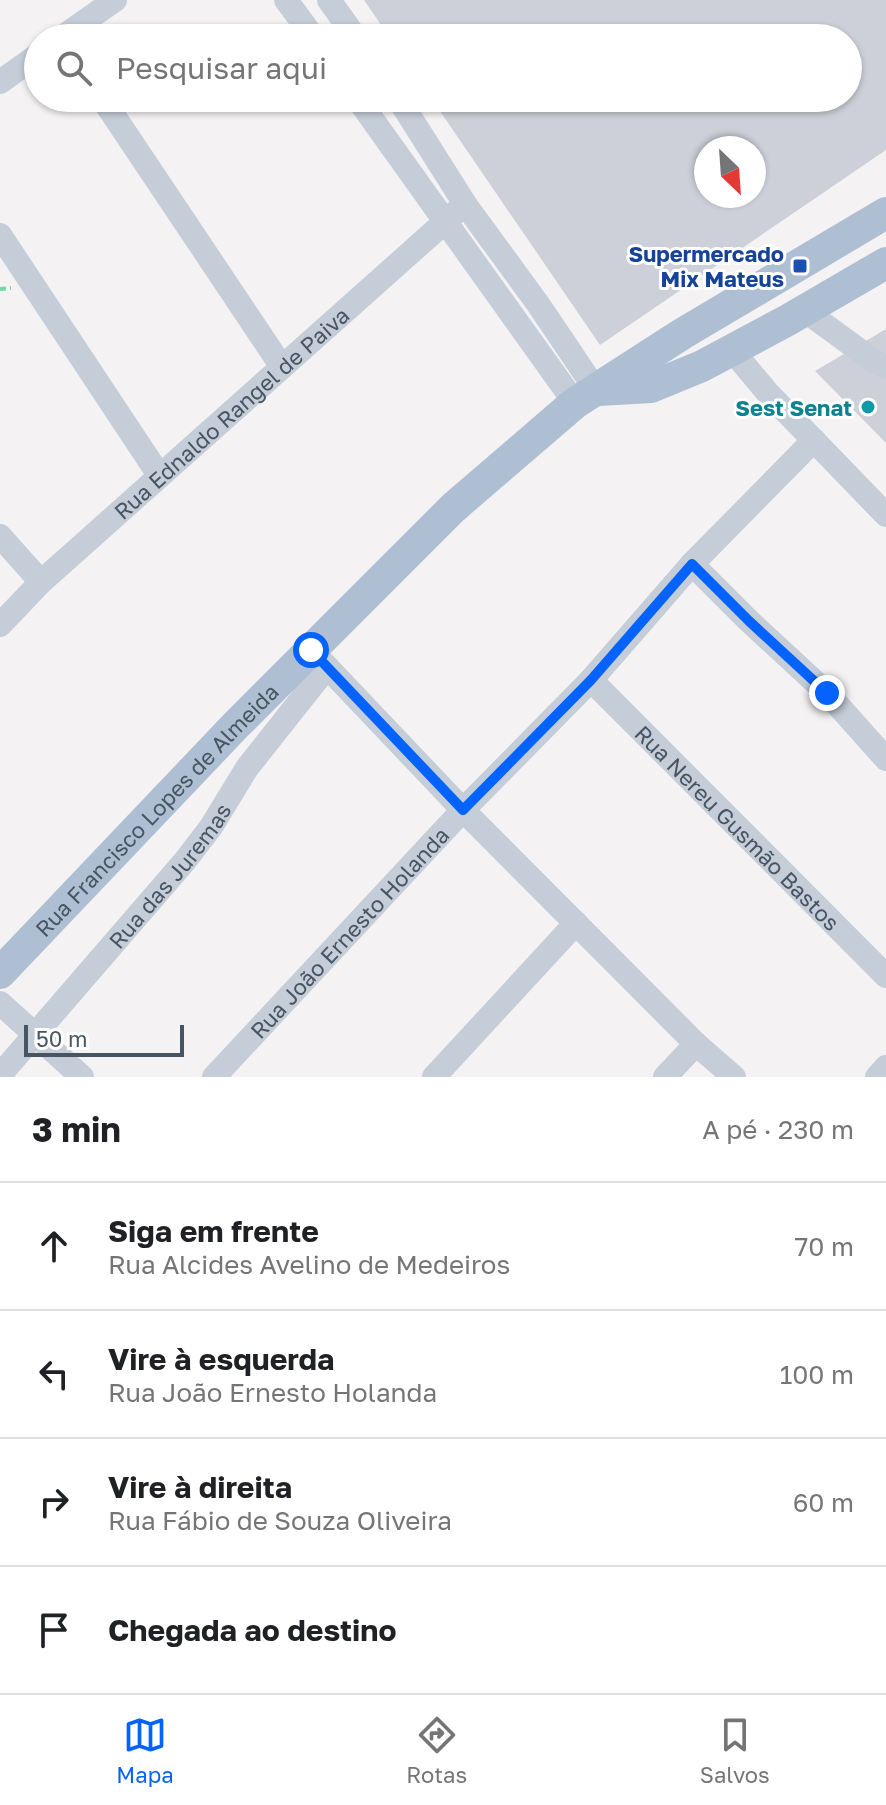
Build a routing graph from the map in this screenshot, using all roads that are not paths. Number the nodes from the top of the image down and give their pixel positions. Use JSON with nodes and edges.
{"nodes":[{"id":1,"x":115,"y":0,"type":"edge"},
{"id":2,"x":286,"y":0,"type":"edge"},
{"id":3,"x":329,"y":0,"type":"edge"},
{"id":4,"x":81,"y":24,"type":"edge"},
{"id":5,"x":304,"y":24,"type":"edge"},
{"id":6,"x":346,"y":24,"type":"edge"},
{"id":7,"x":24,"y":65,"type":"edge"},
{"id":8,"x":0,"y":82,"type":"edge"},
{"id":9,"x":111,"y":112,"type":"edge"},
{"id":10,"x":369,"y":112,"type":"edge"},
{"id":11,"x":405,"y":112,"type":"edge"},
{"id":12,"x":456,"y":212,"type":"junction"},
{"id":13,"x":886,"y":213,"type":"edge"},
{"id":14,"x":0,"y":235,"type":"edge"},
{"id":15,"x":886,"y":263,"type":"edge"},
{"id":16,"x":804,"y":310,"type":"junction"},
{"id":17,"x":732,"y":350,"type":"junction"},
{"id":18,"x":282,"y":367,"type":"junction"},
{"id":19,"x":886,"y":367,"type":"edge"},
{"id":20,"x":585,"y":396,"type":"junction"},
{"id":21,"x":814,"y":440,"type":"junction"},
{"id":22,"x":159,"y":475,"type":"junction"},
{"id":23,"x":886,"y":515,"type":"edge"},
{"id":24,"x":4,"y":546,"type":"edge"},
{"id":25,"x":692,"y":564,"type":"junction"},
{"id":26,"x":41,"y":582,"type":"junction"},
{"id":27,"x":0,"y":625,"type":"edge"},
{"id":28,"x":319,"y":658,"type":"junction"},
{"id":29,"x":591,"y":680,"type":"junction"},
{"id":30,"x":886,"y":759,"type":"edge"},
{"id":31,"x":463,"y":810,"type":"junction"},
{"id":32,"x":576,"y":923,"type":"junction"},
{"id":33,"x":0,"y":973,"type":"edge"},
{"id":34,"x":886,"y":976,"type":"edge"},
{"id":35,"x":0,"y":1003,"type":"edge"},
{"id":36,"x":35,"y":1036,"type":"junction"},
{"id":37,"x":696,"y":1044,"type":"junction"},
{"id":38,"x":886,"y":1067,"type":"edge"},
{"id":39,"x":0,"y":1075,"type":"edge"},
{"id":40,"x":82,"y":1077,"type":"edge"},
{"id":41,"x":214,"y":1077,"type":"edge"},
{"id":42,"x":434,"y":1077,"type":"edge"},
{"id":43,"x":665,"y":1077,"type":"edge"},
{"id":44,"x":734,"y":1077,"type":"edge"},
{"id":45,"x":877,"y":1077,"type":"edge"}],
"edges":[{"from":1,"to":4,"type":"street"},
{"from":2,"to":5,"type":"street"},
{"from":3,"to":6,"type":"street"},
{"from":7,"to":8,"type":"street"},
{"from":9,"to":18,"type":"street"},
{"from":10,"to":12,"type":"street"},
{"from":11,"to":12,"type":"street"},
{"from":12,"to":18,"type":"street","name":"Rua Ednaldo Rangel de Paiva"},
{"from":12,"to":20,"type":"street"},
{"from":13,"to":20,"type":"main road","name":"Rua Francisco Lopes de Almeida"},
{"from":14,"to":22,"type":"street"},
{"from":15,"to":16,"type":"main road"},
{"from":16,"to":17,"type":"main road"},
{"from":16,"to":19,"type":"street"},
{"from":17,"to":20,"type":"main road"},
{"from":17,"to":21,"type":"street"},
{"from":18,"to":22,"type":"street","name":"Rua Ednaldo Rangel de Paiva"},
{"from":20,"to":28,"type":"main road","name":"Rua Francisco Lopes de Almeida"},
{"from":21,"to":23,"type":"street"},
{"from":21,"to":25,"type":"street","name":"Rua João Ernesto Holanda"},
{"from":22,"to":26,"type":"street","name":"Rua Ednaldo Rangel de Paiva"},
{"from":24,"to":26,"type":"street"},
{"from":25,"to":29,"type":"street","name":"Rua João Ernesto Holanda"},
{"from":25,"to":30,"type":"street"},
{"from":26,"to":27,"type":"street","name":"Rua Ednaldo Rangel de Paiva"},
{"from":28,"to":31,"type":"street"},
{"from":28,"to":33,"type":"main road","name":"Rua Francisco Lopes de Almeida"},
{"from":28,"to":36,"type":"street","name":"Rua das Juremas"},
{"from":29,"to":31,"type":"street","name":"Rua João Ernesto Holanda"},
{"from":29,"to":34,"type":"street","name":"Rua Nereu Gusmão Bastos"},
{"from":31,"to":32,"type":"street"},
{"from":31,"to":41,"type":"street","name":"Rua João Ernesto Holanda"},
{"from":32,"to":37,"type":"street"},
{"from":32,"to":42,"type":"street"},
{"from":35,"to":36,"type":"street"},
{"from":36,"to":39,"type":"street","name":"Rua das Juremas"},
{"from":36,"to":40,"type":"street"},
{"from":37,"to":43,"type":"street"},
{"from":37,"to":44,"type":"street"},
{"from":38,"to":45,"type":"street"}]}
